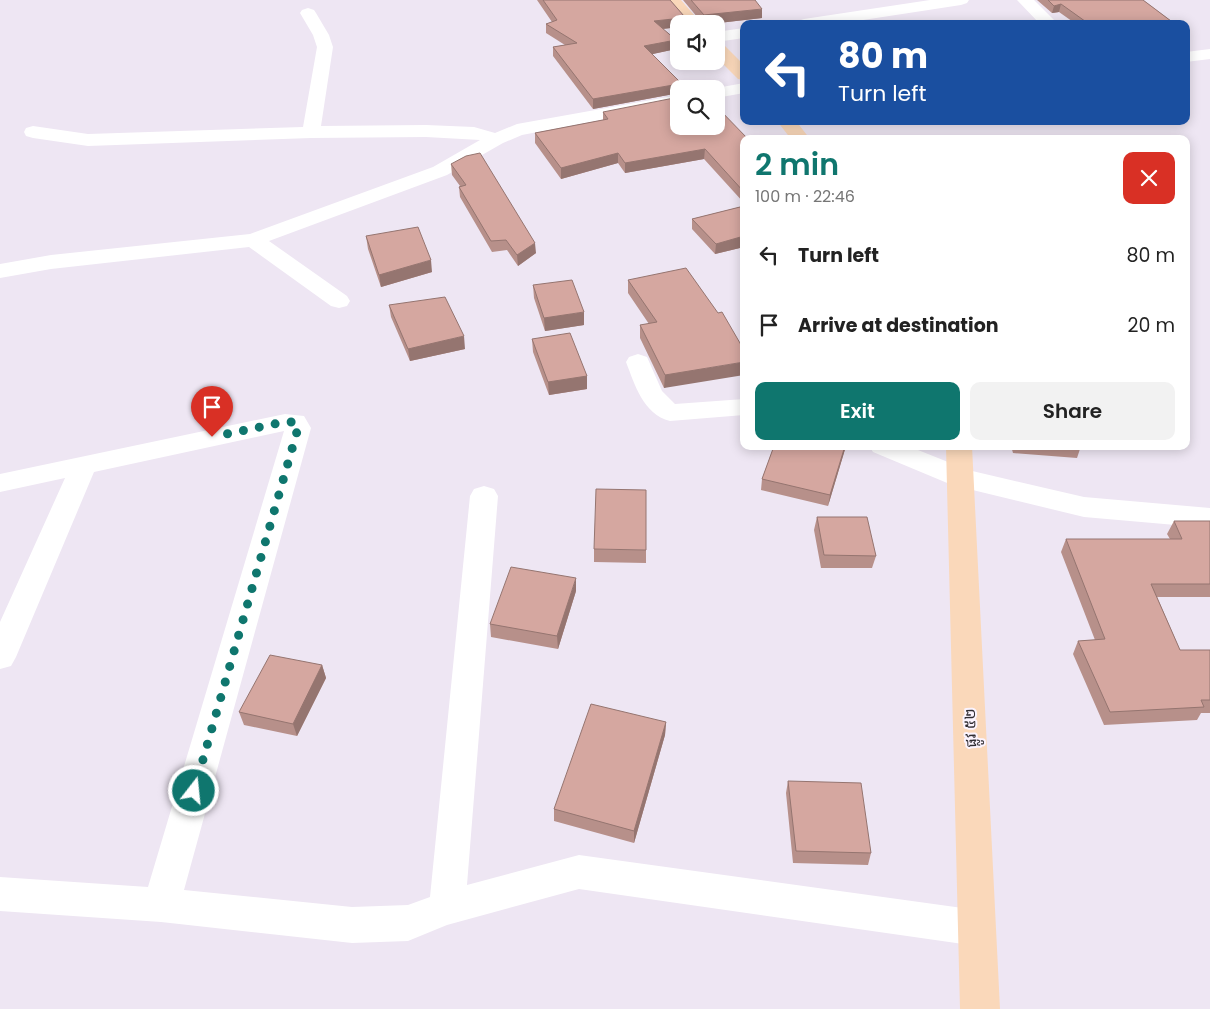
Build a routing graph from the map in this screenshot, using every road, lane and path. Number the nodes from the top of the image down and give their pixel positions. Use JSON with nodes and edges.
{"nodes":[{"id":1,"x":672,"y":0,"type":"edge"},
{"id":2,"x":961,"y":0,"type":"edge"},
{"id":3,"x":1025,"y":0,"type":"edge"},
{"id":4,"x":308,"y":13,"type":"dead end"},
{"id":5,"x":686,"y":15,"type":"edge"},
{"id":6,"x":830,"y":20,"type":"edge"},
{"id":7,"x":1046,"y":20,"type":"edge"},
{"id":8,"x":740,"y":34,"type":"edge"},
{"id":9,"x":725,"y":36,"type":"edge"},
{"id":10,"x":1210,"y":54,"type":"edge"},
{"id":11,"x":725,"y":56,"type":"edge"},
{"id":12,"x":1190,"y":56,"type":"edge"},
{"id":13,"x":740,"y":71,"type":"edge"},
{"id":14,"x":740,"y":89,"type":"edge"},
{"id":15,"x":725,"y":91,"type":"edge"},
{"id":16,"x":670,"y":102,"type":"edge"},
{"id":17,"x":790,"y":125,"type":"edge"},
{"id":18,"x":33,"y":132,"type":"dead end"},
{"id":19,"x":311,"y":132,"type":"junction"},
{"id":20,"x":798,"y":135,"type":"edge"},
{"id":21,"x":496,"y":139,"type":"junction"},
{"id":22,"x":253,"y":240,"type":"junction"},
{"id":23,"x":0,"y":271,"type":"edge"},
{"id":24,"x":339,"y":301,"type":"dead end"},
{"id":25,"x":638,"y":362,"type":"dead end"},
{"id":26,"x":740,"y":407,"type":"edge"},
{"id":27,"x":892,"y":450,"type":"edge"},
{"id":28,"x":960,"y":450,"type":"edge"},
{"id":29,"x":84,"y":465,"type":"junction"},
{"id":30,"x":962,"y":478,"type":"junction"},
{"id":31,"x":0,"y":483,"type":"edge"},
{"id":32,"x":484,"y":496,"type":"dead end"},
{"id":33,"x":1210,"y":518,"type":"edge"},
{"id":34,"x":0,"y":657,"type":"edge"},
{"id":35,"x":0,"y":894,"type":"edge"},
{"id":36,"x":161,"y":906,"type":"junction"},
{"id":37,"x":447,"y":908,"type":"junction"},
{"id":38,"x":976,"y":928,"type":"junction"},
{"id":39,"x":980,"y":1009,"type":"edge"}],
"edges":[{"from":1,"to":5,"type":"street"},
{"from":2,"to":6,"type":"street"},
{"from":3,"to":7,"type":"street"},
{"from":4,"to":19,"type":"street"},
{"from":8,"to":9,"type":"street"},
{"from":10,"to":12,"type":"street"},
{"from":11,"to":13,"type":"street"},
{"from":14,"to":15,"type":"street"},
{"from":16,"to":21,"type":"street"},
{"from":17,"to":20,"type":"street"},
{"from":18,"to":19,"type":"street"},
{"from":19,"to":21,"type":"street"},
{"from":21,"to":22,"type":"street"},
{"from":22,"to":23,"type":"street"},
{"from":22,"to":24,"type":"street"},
{"from":25,"to":26,"type":"street"},
{"from":27,"to":30,"type":"street"},
{"from":28,"to":30,"type":"street","name":"ផ្លូវ ៥២"},
{"from":29,"to":31,"type":"street"},
{"from":29,"to":34,"type":"street"},
{"from":29,"to":36,"type":"street"},
{"from":30,"to":33,"type":"street"},
{"from":30,"to":38,"type":"street","name":"ផ្លូវ ៥២"},
{"from":32,"to":37,"type":"street"},
{"from":35,"to":36,"type":"street"},
{"from":36,"to":37,"type":"street"},
{"from":37,"to":38,"type":"street"},
{"from":38,"to":39,"type":"street","name":"ផ្លូវ ៥២"}]}
